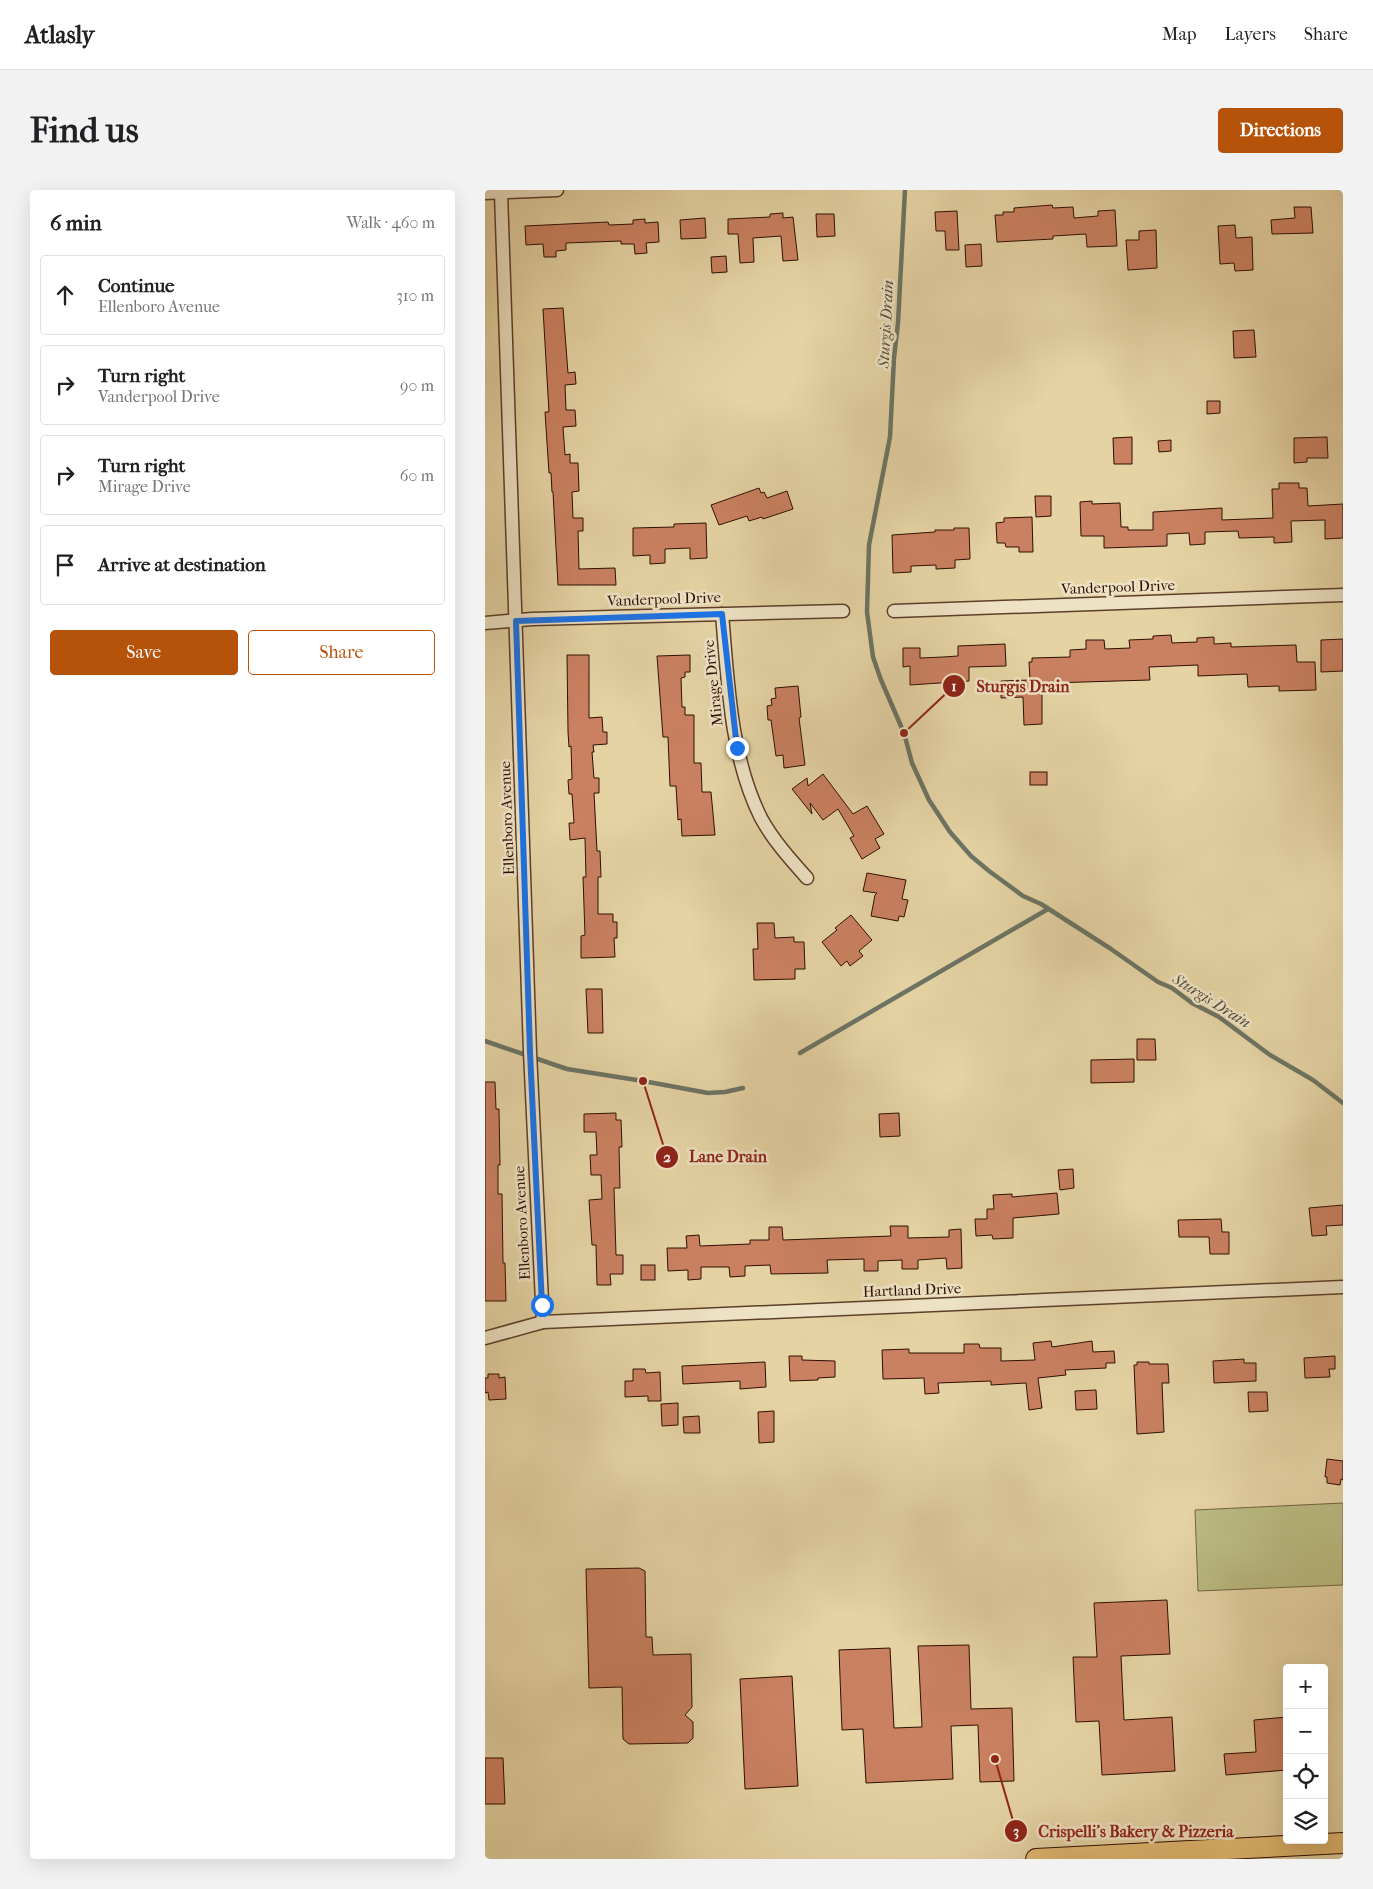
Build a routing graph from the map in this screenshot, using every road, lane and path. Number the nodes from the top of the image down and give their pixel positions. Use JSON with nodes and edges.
{"nodes":[{"id":1,"x":557,"y":190,"type":"edge"},
{"id":2,"x":490,"y":192,"type":"edge"},
{"id":3,"x":1343,"y":595,"type":"edge"},
{"id":4,"x":843,"y":611,"type":"dead end"},
{"id":5,"x":894,"y":611,"type":"dead end"},
{"id":6,"x":722,"y":614,"type":"junction"},
{"id":7,"x":516,"y":621,"type":"junction"},
{"id":8,"x":485,"y":623,"type":"edge"},
{"id":9,"x":807,"y":878,"type":"dead end"},
{"id":10,"x":1343,"y":1288,"type":"edge"},
{"id":11,"x":543,"y":1322,"type":"junction"},
{"id":12,"x":485,"y":1338,"type":"edge"},
{"id":13,"x":1343,"y":1843,"type":"edge"},
{"id":14,"x":1301,"y":1845,"type":"junction"},
{"id":15,"x":1036,"y":1859,"type":"edge"},
{"id":16,"x":1285,"y":1859,"type":"edge"}],
"edges":[{"from":1,"to":2,"type":"street"},
{"from":2,"to":7,"type":"street","name":"Ellenboro Avenue"},
{"from":3,"to":5,"type":"street","name":"Vanderpool Drive"},
{"from":4,"to":6,"type":"street","name":"Vanderpool Drive"},
{"from":6,"to":7,"type":"street","name":"Vanderpool Drive"},
{"from":6,"to":9,"type":"street","name":"Mirage Drive"},
{"from":7,"to":8,"type":"street","name":"Vanderpool Drive"},
{"from":7,"to":11,"type":"street","name":"Ellenboro Avenue"},
{"from":10,"to":11,"type":"street","name":"Hartland Drive"},
{"from":11,"to":12,"type":"street","name":"Hartland Drive"},
{"from":13,"to":14,"type":"main road"},
{"from":14,"to":15,"type":"main road"},
{"from":14,"to":16,"type":"main road"}]}
